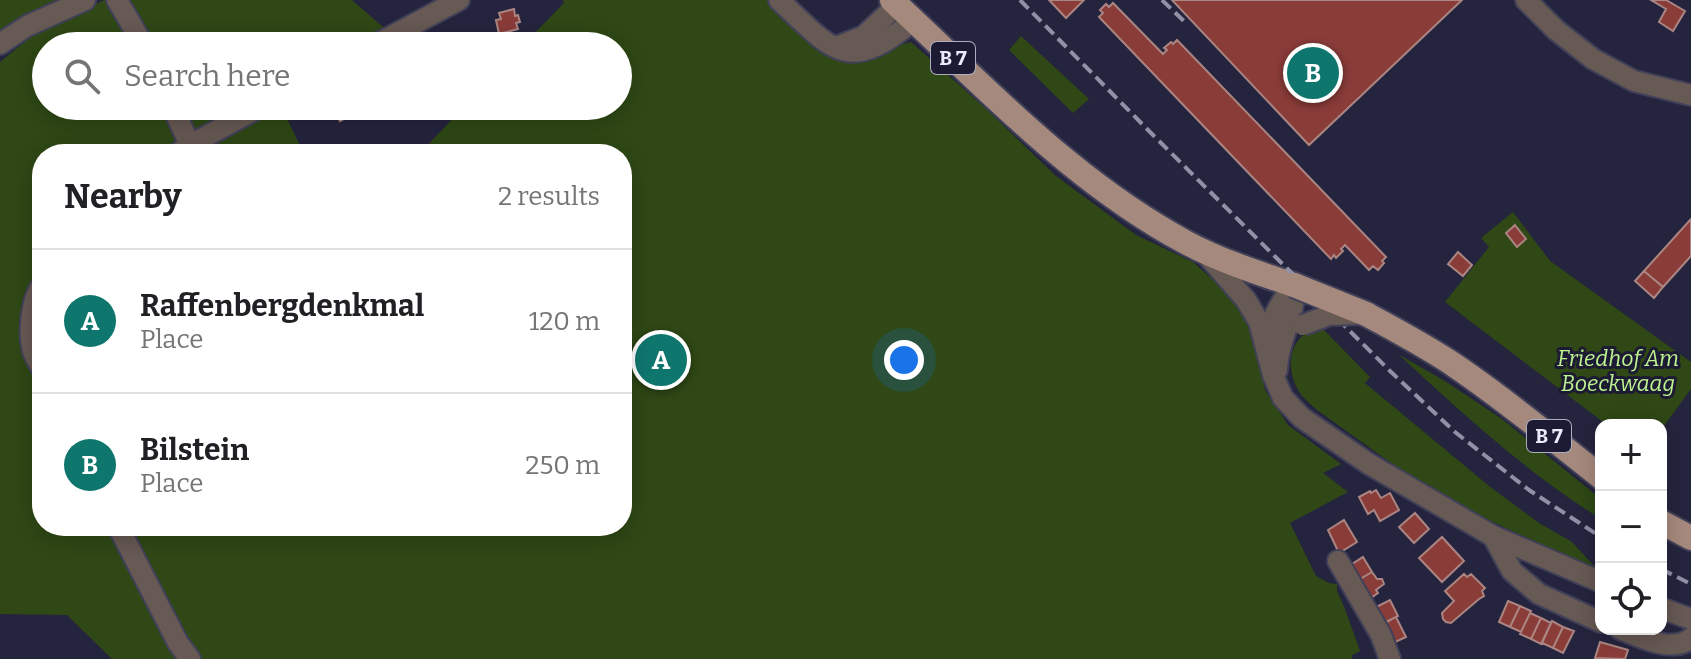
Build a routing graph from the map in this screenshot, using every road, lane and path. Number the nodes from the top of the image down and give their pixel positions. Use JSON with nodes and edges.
{"nodes":[{"id":1,"x":85,"y":0,"type":"edge"},
{"id":2,"x":117,"y":0,"type":"edge"},
{"id":3,"x":459,"y":0,"type":"edge"},
{"id":4,"x":779,"y":0,"type":"edge"},
{"id":5,"x":1526,"y":0,"type":"edge"},
{"id":6,"x":901,"y":8,"type":"edge"},
{"id":7,"x":136,"y":32,"type":"edge"},
{"id":8,"x":399,"y":32,"type":"edge"},
{"id":9,"x":0,"y":44,"type":"edge"},
{"id":10,"x":1691,"y":95,"type":"edge"},
{"id":11,"x":176,"y":120,"type":"edge"},
{"id":12,"x":236,"y":120,"type":"edge"},
{"id":13,"x":182,"y":144,"type":"edge"},
{"id":14,"x":192,"y":144,"type":"edge"},
{"id":15,"x":1202,"y":249,"type":"junction"},
{"id":16,"x":1293,"y":306,"type":"junction"},
{"id":17,"x":1366,"y":314,"type":"junction"},
{"id":18,"x":1275,"y":345,"type":"junction"},
{"id":19,"x":1595,"y":472,"type":"edge"},
{"id":20,"x":1667,"y":525,"type":"edge"},
{"id":21,"x":123,"y":536,"type":"edge"},
{"id":22,"x":1493,"y":536,"type":"junction"},
{"id":23,"x":1691,"y":538,"type":"edge"},
{"id":24,"x":1338,"y":561,"type":"dead end"},
{"id":25,"x":1595,"y":579,"type":"edge"},
{"id":26,"x":1667,"y":610,"type":"edge"},
{"id":27,"x":1595,"y":619,"type":"edge"},
{"id":28,"x":1691,"y":619,"type":"edge"},
{"id":29,"x":1637,"y":635,"type":"edge"},
{"id":30,"x":1691,"y":638,"type":"edge"},
{"id":31,"x":190,"y":659,"type":"edge"},
{"id":32,"x":1390,"y":659,"type":"edge"}],
"edges":[{"from":1,"to":9,"type":"street"},
{"from":2,"to":7,"type":"street"},
{"from":3,"to":8,"type":"street"},
{"from":4,"to":6,"type":"street"},
{"from":5,"to":10,"type":"street"},
{"from":6,"to":15,"type":"main road","number":"B 7"},
{"from":11,"to":13,"type":"street"},
{"from":12,"to":14,"type":"street"},
{"from":15,"to":16,"type":"main road","number":"B 7"},
{"from":15,"to":18,"type":"street"},
{"from":16,"to":17,"type":"main road","number":"B 7","bridge":true},
{"from":16,"to":17,"type":"street","bridge":true},
{"from":16,"to":18,"type":"street"},
{"from":16,"to":18,"type":"street"},
{"from":17,"to":19,"type":"main road","number":"B 7"},
{"from":18,"to":22,"type":"street"},
{"from":20,"to":23,"type":"main road"},
{"from":21,"to":31,"type":"street"},
{"from":22,"to":25,"type":"street"},
{"from":22,"to":27,"type":"street"},
{"from":24,"to":32,"type":"street"},
{"from":26,"to":28,"type":"street"},
{"from":29,"to":30,"type":"street"}]}
